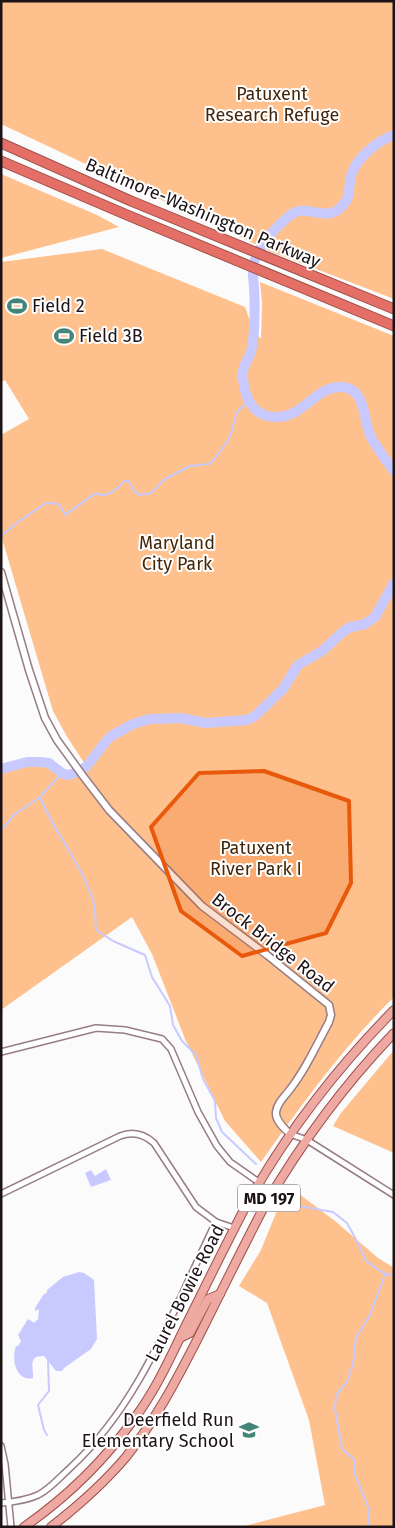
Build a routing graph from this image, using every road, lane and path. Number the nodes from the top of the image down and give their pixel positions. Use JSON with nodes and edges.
{"nodes":[{"id":1,"x":1,"y":143,"type":"edge"},
{"id":2,"x":1,"y":161,"type":"edge"},
{"id":3,"x":394,"y":309,"type":"edge"},
{"id":4,"x":394,"y":326,"type":"edge"},
{"id":5,"x":1,"y":572,"type":"edge"},
{"id":6,"x":394,"y":1010,"type":"edge"},
{"id":7,"x":394,"y":1033,"type":"edge"},
{"id":8,"x":1,"y":1052,"type":"edge"},
{"id":9,"x":290,"y":1134,"type":"junction"},
{"id":10,"x":306,"y":1140,"type":"junction"},
{"id":11,"x":260,"y":1183,"type":"junction"},
{"id":12,"x":1,"y":1194,"type":"edge"},
{"id":13,"x":394,"y":1195,"type":"edge"},
{"id":14,"x":216,"y":1222,"type":"junction"},
{"id":15,"x":234,"y":1228,"type":"junction"},
{"id":16,"x":220,"y":1294,"type":"junction"},
{"id":17,"x":180,"y":1338,"type":"junction"},
{"id":18,"x":1,"y":1446,"type":"edge"},
{"id":19,"x":8,"y":1502,"type":"junction"},
{"id":20,"x":1,"y":1503,"type":"edge"},
{"id":21,"x":11,"y":1527,"type":"edge"},
{"id":22,"x":24,"y":1527,"type":"edge"},
{"id":23,"x":51,"y":1527,"type":"edge"}],
"edges":[{"from":1,"to":3,"type":"highway","name":"Baltimore-Washington Parkway"},
{"from":2,"to":4,"type":"highway","name":"Baltimore-Washington Parkway"},
{"from":5,"to":9,"type":"street","name":"Brock Bridge Road"},
{"from":6,"to":9,"type":"main road","name":"Laurel Bowie Road","number":"MD 197"},
{"from":7,"to":10,"type":"main road","name":"Laurel Bowie Road","number":"MD 197"},
{"from":8,"to":11,"type":"street"},
{"from":9,"to":10,"type":"street"},
{"from":9,"to":11,"type":"main road","name":"Laurel Bowie Road","number":"MD 197"},
{"from":10,"to":13,"type":"street"},
{"from":10,"to":16,"type":"main road","name":"Laurel Bowie Road","number":"MD 197"},
{"from":11,"to":15,"type":"main road","name":"Laurel Bowie Road","number":"MD 197"},
{"from":12,"to":14,"type":"street"},
{"from":14,"to":15,"type":"street"},
{"from":14,"to":19,"type":"street"},
{"from":15,"to":17,"type":"main road","name":"Laurel Bowie Road","number":"MD 197"},
{"from":16,"to":17,"type":"main road"},
{"from":16,"to":23,"type":"main road","name":"Laurel Bowie Road","number":"MD 197"},
{"from":17,"to":22,"type":"main road","name":"Laurel Bowie Road","number":"MD 197"},
{"from":18,"to":19,"type":"street"},
{"from":19,"to":20,"type":"street"},
{"from":19,"to":21,"type":"street"}]}
